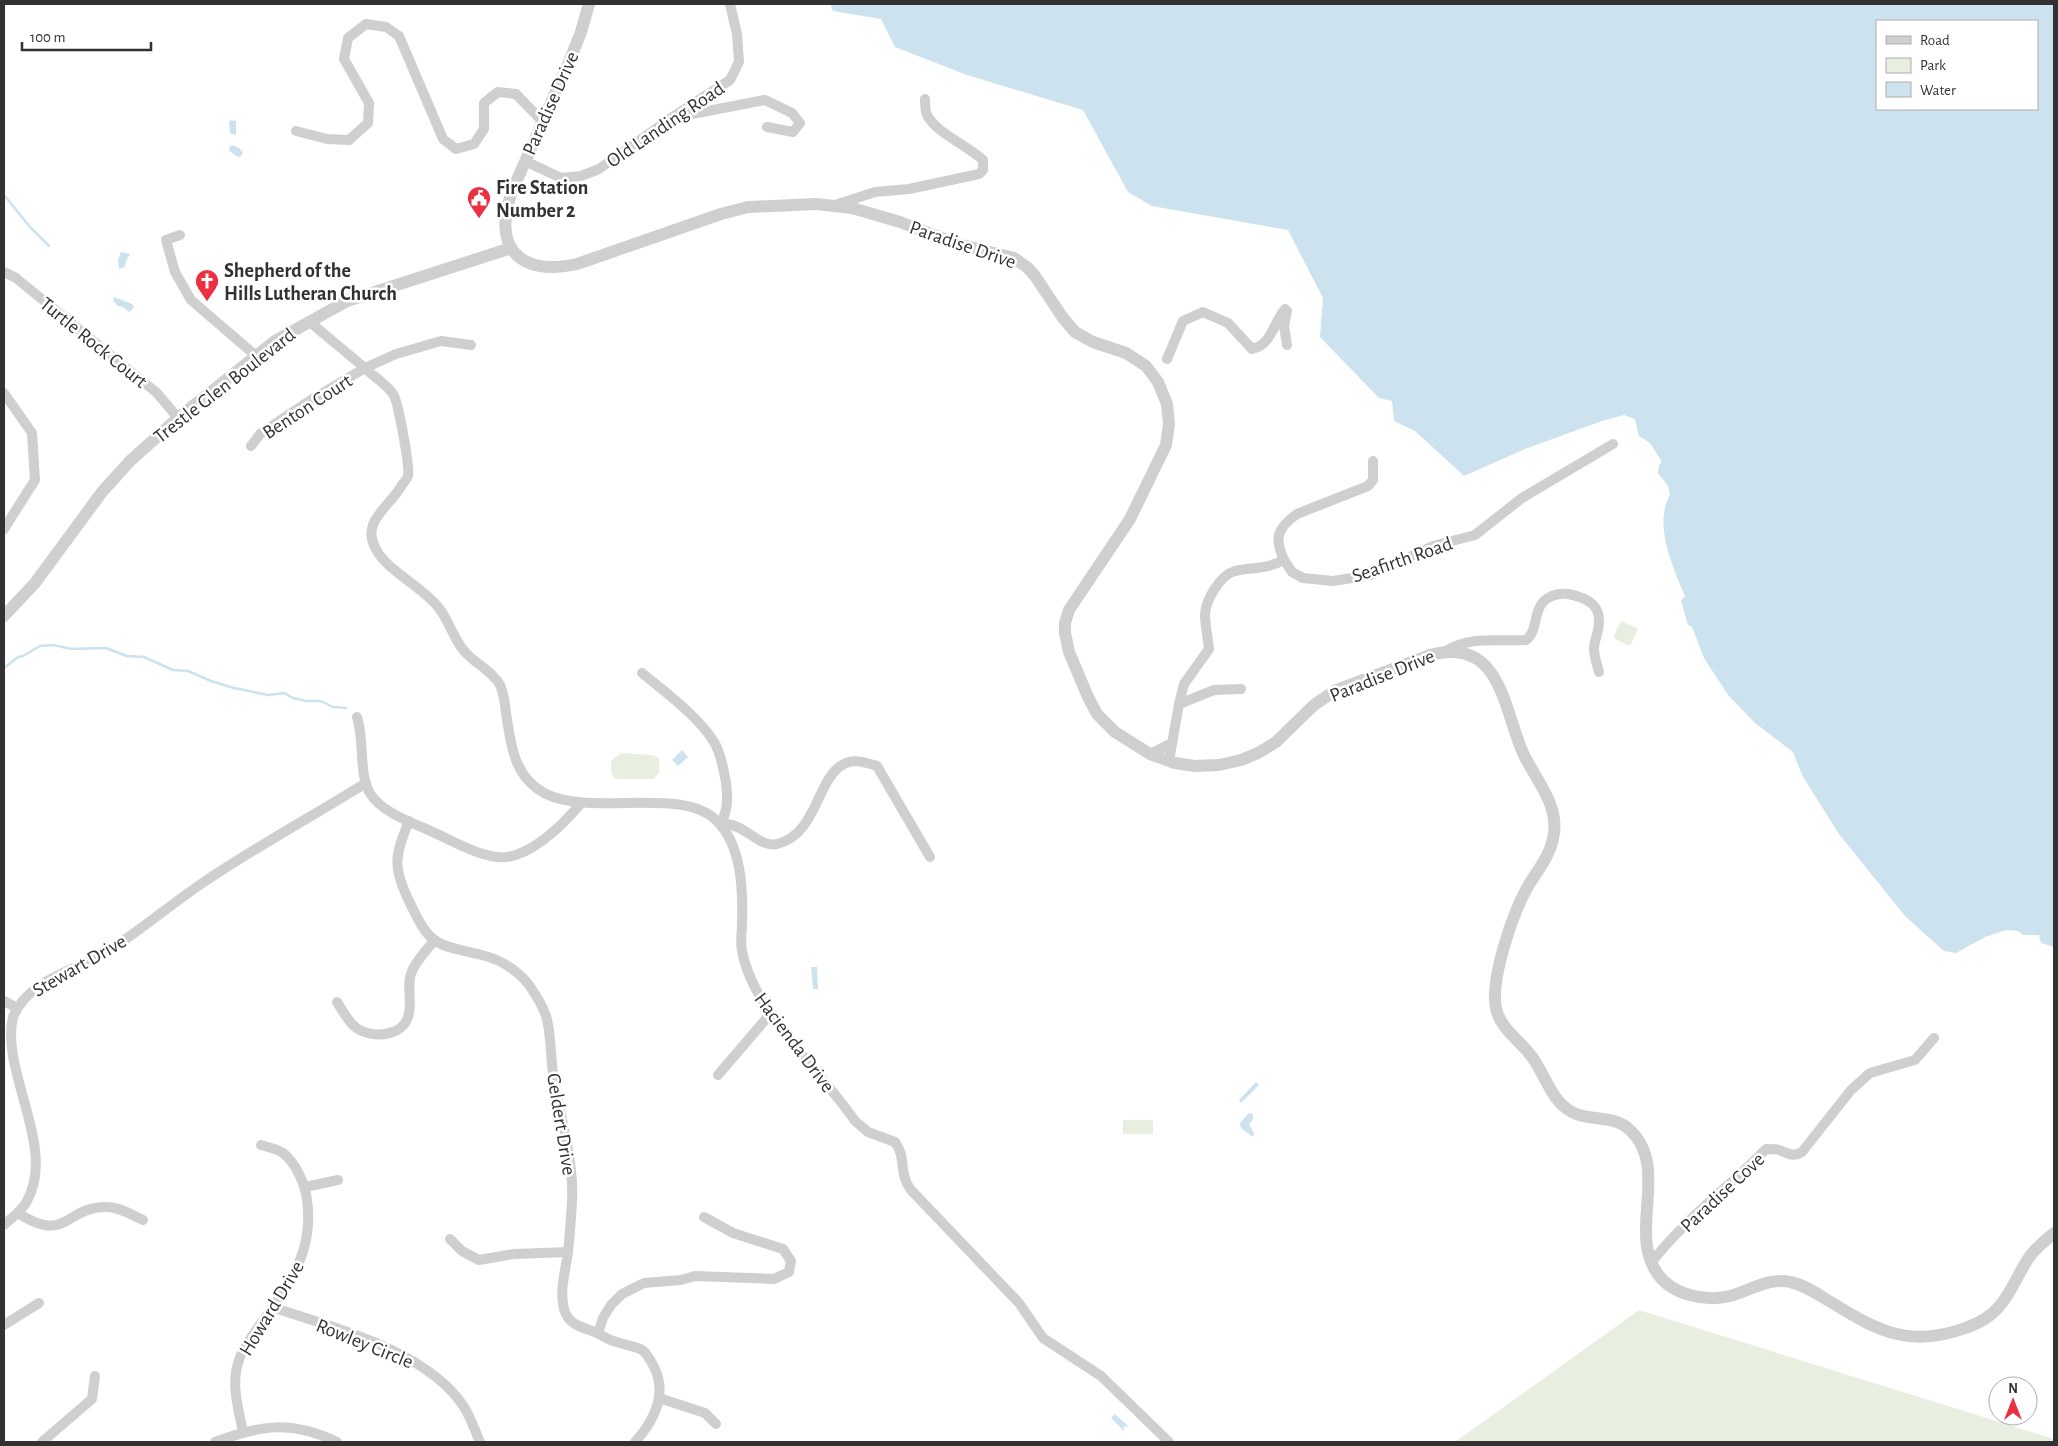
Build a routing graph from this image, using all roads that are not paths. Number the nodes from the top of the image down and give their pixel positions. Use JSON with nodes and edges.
{"nodes":[{"id":1,"x":589,"y":4,"type":"edge"},
{"id":2,"x":730,"y":4,"type":"edge"},
{"id":3,"x":925,"y":99,"type":"dead end"},
{"id":4,"x":671,"y":118,"type":"junction"},
{"id":5,"x":543,"y":122,"type":"junction"},
{"id":6,"x":768,"y":127,"type":"dead end"},
{"id":7,"x":296,"y":131,"type":"dead end"},
{"id":8,"x":525,"y":161,"type":"junction"},
{"id":9,"x":835,"y":205,"type":"junction"},
{"id":10,"x":180,"y":234,"type":"dead end"},
{"id":11,"x":511,"y":248,"type":"junction"},
{"id":12,"x":4,"y":272,"type":"edge"},
{"id":13,"x":309,"y":321,"type":"junction"},
{"id":14,"x":471,"y":345,"type":"dead end"},
{"id":15,"x":1287,"y":345,"type":"dead end"},
{"id":16,"x":256,"y":356,"type":"junction"},
{"id":17,"x":1167,"y":359,"type":"dead end"},
{"id":18,"x":365,"y":368,"type":"junction"},
{"id":19,"x":4,"y":393,"type":"edge"},
{"id":20,"x":178,"y":418,"type":"junction"},
{"id":21,"x":1613,"y":444,"type":"dead end"},
{"id":22,"x":251,"y":446,"type":"dead end"},
{"id":23,"x":1373,"y":461,"type":"dead end"},
{"id":24,"x":4,"y":529,"type":"edge"},
{"id":25,"x":1284,"y":560,"type":"junction"},
{"id":26,"x":4,"y":616,"type":"edge"},
{"id":27,"x":1446,"y":651,"type":"junction"},
{"id":28,"x":1599,"y":672,"type":"dead end"},
{"id":29,"x":642,"y":673,"type":"dead end"},
{"id":30,"x":1241,"y":689,"type":"dead end"},
{"id":31,"x":1179,"y":704,"type":"junction"},
{"id":32,"x":357,"y":717,"type":"dead end"},
{"id":33,"x":1172,"y":743,"type":"junction"},
{"id":34,"x":1150,"y":754,"type":"junction"},
{"id":35,"x":1170,"y":761,"type":"junction"},
{"id":36,"x":366,"y":783,"type":"junction"},
{"id":37,"x":581,"y":803,"type":"junction"},
{"id":38,"x":409,"y":821,"type":"junction"},
{"id":39,"x":720,"y":824,"type":"junction"},
{"id":40,"x":930,"y":857,"type":"dead end"},
{"id":41,"x":435,"y":940,"type":"junction"},
{"id":42,"x":4,"y":1001,"type":"edge"},
{"id":43,"x":338,"y":1002,"type":"dead end"},
{"id":44,"x":17,"y":1008,"type":"junction"},
{"id":45,"x":771,"y":1013,"type":"junction"},
{"id":46,"x":1934,"y":1038,"type":"dead end"},
{"id":47,"x":718,"y":1075,"type":"dead end"},
{"id":48,"x":261,"y":1145,"type":"dead end"},
{"id":49,"x":338,"y":1180,"type":"dead end"},
{"id":50,"x":305,"y":1187,"type":"junction"},
{"id":51,"x":18,"y":1213,"type":"junction"},
{"id":52,"x":704,"y":1217,"type":"dead end"},
{"id":53,"x":143,"y":1220,"type":"dead end"},
{"id":54,"x":4,"y":1225,"type":"edge"},
{"id":55,"x":2054,"y":1233,"type":"edge"},
{"id":56,"x":450,"y":1239,"type":"dead end"},
{"id":57,"x":568,"y":1252,"type":"junction"},
{"id":58,"x":1651,"y":1263,"type":"junction"},
{"id":59,"x":39,"y":1303,"type":"dead end"},
{"id":60,"x":272,"y":1307,"type":"junction"},
{"id":61,"x":4,"y":1325,"type":"edge"},
{"id":62,"x":598,"y":1333,"type":"junction"},
{"id":63,"x":95,"y":1376,"type":"dead end"},
{"id":64,"x":660,"y":1398,"type":"junction"},
{"id":65,"x":716,"y":1424,"type":"dead end"},
{"id":66,"x":243,"y":1432,"type":"junction"},
{"id":67,"x":42,"y":1442,"type":"edge"},
{"id":68,"x":215,"y":1442,"type":"edge"},
{"id":69,"x":337,"y":1442,"type":"edge"},
{"id":70,"x":480,"y":1442,"type":"edge"},
{"id":71,"x":635,"y":1442,"type":"edge"},
{"id":72,"x":1169,"y":1442,"type":"edge"}],
"edges":[{"from":1,"to":5,"type":"street","name":"Paradise Drive"},
{"from":2,"to":4,"type":"street","name":"Old Landing Road"},
{"from":3,"to":9,"type":"street"},
{"from":4,"to":6,"type":"street"},
{"from":4,"to":8,"type":"street","name":"Old Landing Road"},
{"from":5,"to":7,"type":"street"},
{"from":5,"to":8,"type":"street","name":"Paradise Drive"},
{"from":8,"to":11,"type":"street","name":"Paradise Drive"},
{"from":9,"to":11,"type":"street","name":"Paradise Drive"},
{"from":9,"to":34,"type":"street","name":"Paradise Drive"},
{"from":10,"to":16,"type":"street"},
{"from":11,"to":13,"type":"street","name":"Trestle Glen Boulevard"},
{"from":12,"to":20,"type":"street","name":"Turtle Rock Court"},
{"from":13,"to":16,"type":"street","name":"Trestle Glen Boulevard"},
{"from":13,"to":18,"type":"street"},
{"from":14,"to":18,"type":"street","name":"Benton Court"},
{"from":15,"to":17,"type":"street"},
{"from":16,"to":20,"type":"street","name":"Trestle Glen Boulevard"},
{"from":18,"to":22,"type":"street","name":"Benton Court"},
{"from":18,"to":37,"type":"street"},
{"from":19,"to":24,"type":"street"},
{"from":20,"to":26,"type":"street","name":"Trestle Glen Boulevard"},
{"from":21,"to":25,"type":"street","name":"Seafirth Road"},
{"from":23,"to":25,"type":"street"},
{"from":25,"to":31,"type":"street"},
{"from":27,"to":28,"type":"street"},
{"from":27,"to":35,"type":"street","name":"Paradise Drive"},
{"from":27,"to":58,"type":"street","name":"Paradise Drive"},
{"from":29,"to":39,"type":"street"},
{"from":30,"to":31,"type":"street"},
{"from":31,"to":33,"type":"street"},
{"from":32,"to":36,"type":"street"},
{"from":33,"to":34,"type":"street"},
{"from":33,"to":35,"type":"street"},
{"from":34,"to":35,"type":"street","name":"Paradise Drive"},
{"from":36,"to":38,"type":"street"},
{"from":36,"to":44,"type":"street","name":"Stewart Drive"},
{"from":37,"to":38,"type":"street"},
{"from":37,"to":39,"type":"street"},
{"from":38,"to":41,"type":"street","name":"Geldert Drive"},
{"from":39,"to":40,"type":"street"},
{"from":39,"to":45,"type":"street","name":"Hacienda Drive"},
{"from":41,"to":43,"type":"street"},
{"from":41,"to":57,"type":"street","name":"Geldert Drive"},
{"from":42,"to":44,"type":"street"},
{"from":44,"to":51,"type":"street","name":"Stewart Drive"},
{"from":45,"to":47,"type":"street"},
{"from":45,"to":72,"type":"street","name":"Hacienda Drive"},
{"from":46,"to":58,"type":"street","name":"Paradise Cove"},
{"from":48,"to":50,"type":"street","name":"Howard Drive"},
{"from":49,"to":50,"type":"street"},
{"from":50,"to":60,"type":"street","name":"Howard Drive"},
{"from":51,"to":53,"type":"street"},
{"from":51,"to":54,"type":"street","name":"Stewart Drive"},
{"from":52,"to":62,"type":"street"},
{"from":55,"to":58,"type":"street","name":"Paradise Drive"},
{"from":56,"to":57,"type":"street"},
{"from":57,"to":62,"type":"street","name":"Geldert Drive"},
{"from":59,"to":61,"type":"street"},
{"from":60,"to":66,"type":"street","name":"Howard Drive"},
{"from":60,"to":70,"type":"street","name":"Rowley Circle"},
{"from":62,"to":64,"type":"street","name":"Geldert Drive"},
{"from":63,"to":67,"type":"street"},
{"from":64,"to":65,"type":"street"},
{"from":64,"to":71,"type":"street"},
{"from":66,"to":68,"type":"street"},
{"from":66,"to":69,"type":"street"}]}
